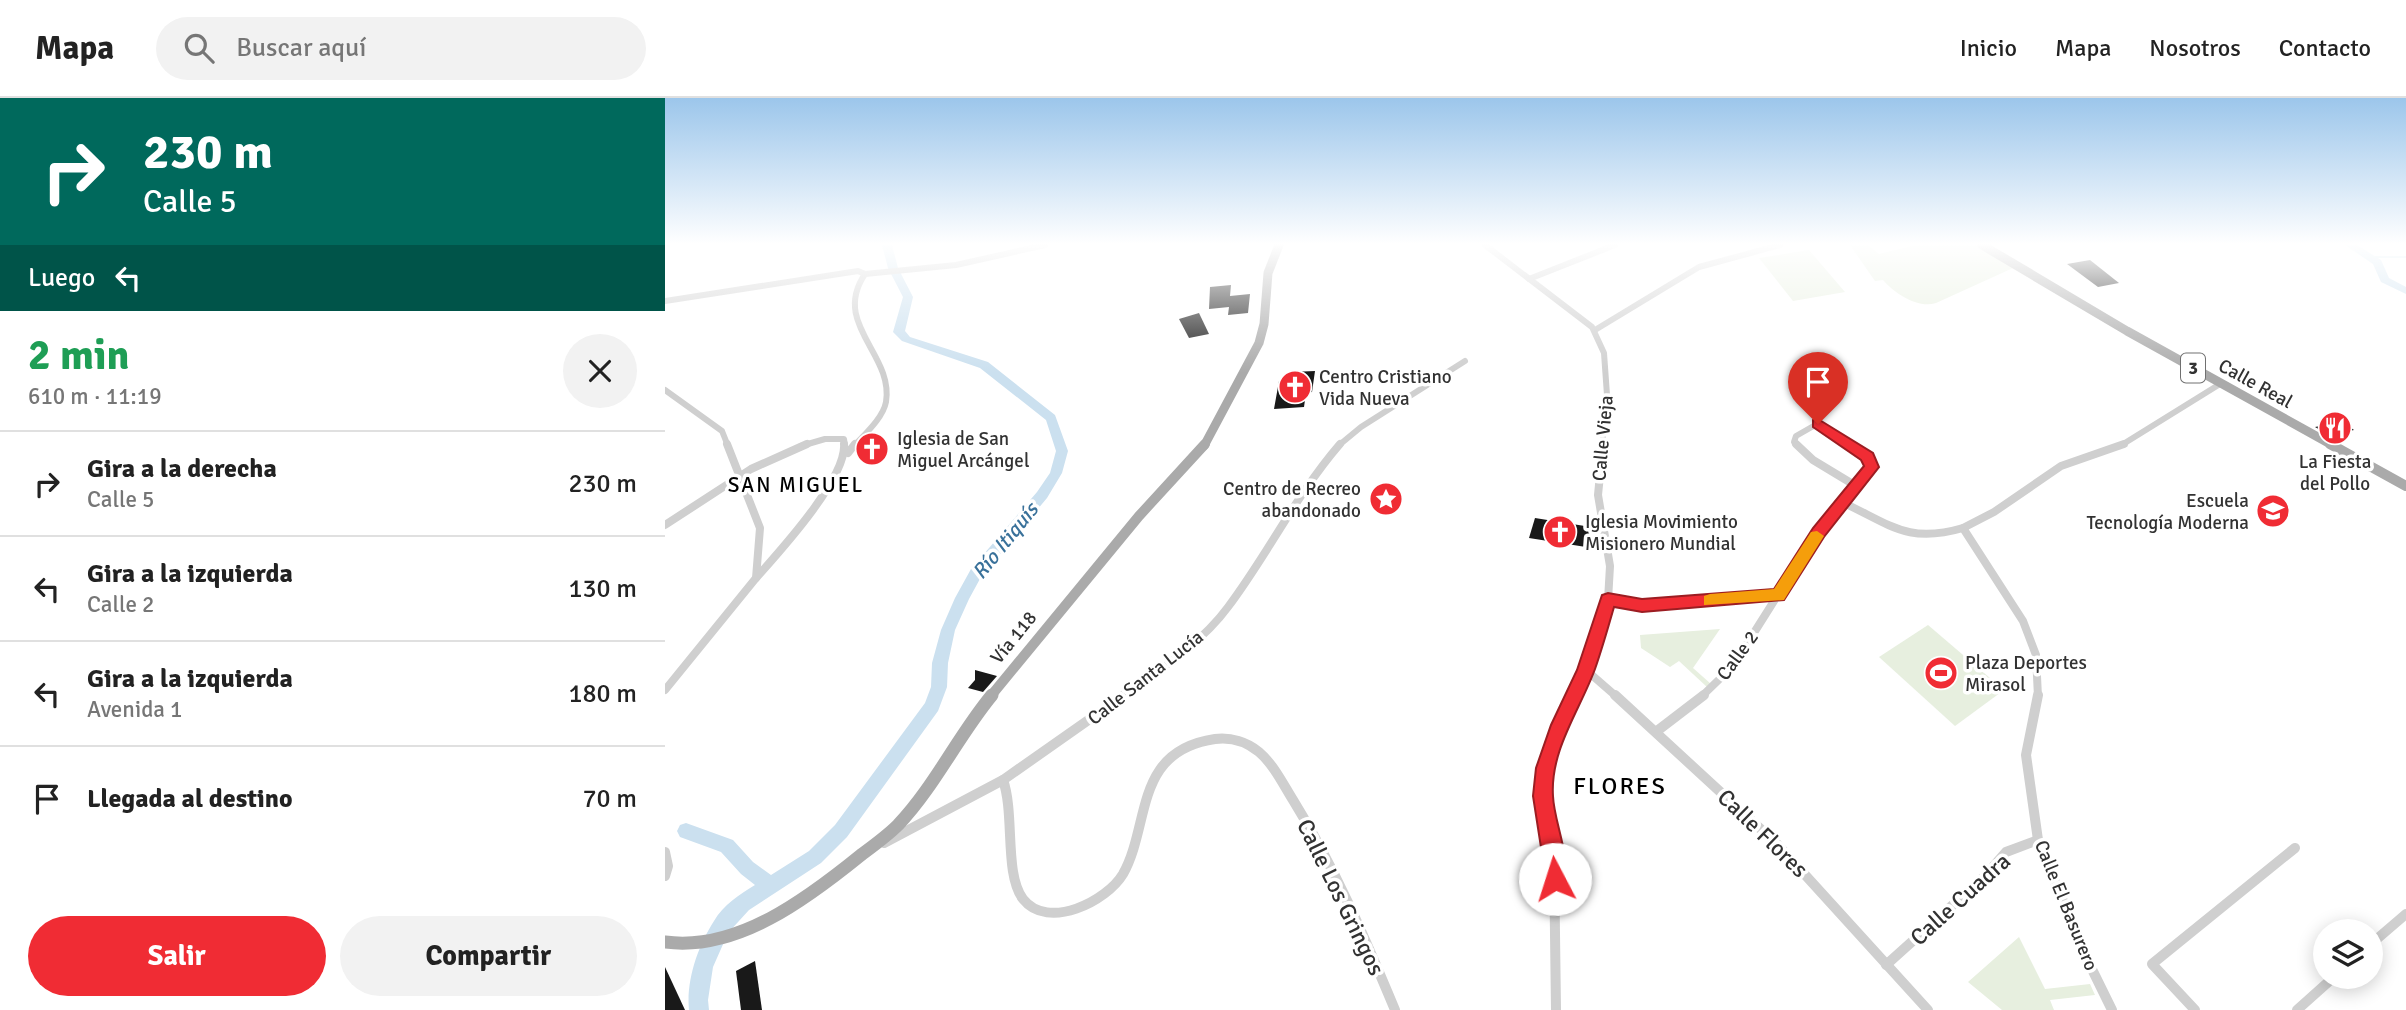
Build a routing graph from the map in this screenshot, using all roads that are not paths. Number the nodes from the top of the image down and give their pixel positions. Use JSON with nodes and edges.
{"nodes":[{"id":1,"x":748,"y":288,"type":"edge"},
{"id":2,"x":855,"y":288,"type":"edge"},
{"id":3,"x":1267,"y":288,"type":"edge"},
{"id":4,"x":1541,"y":288,"type":"edge"},
{"id":5,"x":1667,"y":288,"type":"edge"},
{"id":6,"x":2055,"y":288,"type":"edge"},
{"id":7,"x":665,"y":301,"type":"edge"},
{"id":8,"x":1595,"y":330,"type":"junction"},
{"id":9,"x":1465,"y":361,"type":"dead end"},
{"id":10,"x":2220,"y":384,"type":"junction"},
{"id":11,"x":665,"y":390,"type":"edge"},
{"id":12,"x":846,"y":455,"type":"junction"},
{"id":13,"x":741,"y":474,"type":"junction"},
{"id":14,"x":1857,"y":486,"type":"junction"},
{"id":15,"x":2406,"y":486,"type":"edge"},
{"id":16,"x":1842,"y":502,"type":"junction"},
{"id":17,"x":665,"y":525,"type":"edge"},
{"id":18,"x":1963,"y":528,"type":"junction"},
{"id":19,"x":756,"y":578,"type":"junction"},
{"id":20,"x":1778,"y":596,"type":"junction"},
{"id":21,"x":1608,"y":600,"type":"junction"},
{"id":22,"x":1586,"y":670,"type":"junction"},
{"id":23,"x":665,"y":690,"type":"edge"},
{"id":24,"x":1657,"y":731,"type":"junction"},
{"id":25,"x":1003,"y":780,"type":"junction"},
{"id":26,"x":912,"y":808,"type":"junction"},
{"id":27,"x":920,"y":824,"type":"junction"},
{"id":28,"x":2038,"y":840,"type":"junction"},
{"id":29,"x":2295,"y":848,"type":"dead end"},
{"id":30,"x":665,"y":852,"type":"edge"},
{"id":31,"x":866,"y":852,"type":"junction"},
{"id":32,"x":665,"y":876,"type":"edge"},
{"id":33,"x":2406,"y":914,"type":"edge"},
{"id":34,"x":2383,"y":934,"type":"edge"},
{"id":35,"x":672,"y":943,"type":"edge"},
{"id":36,"x":1886,"y":965,"type":"junction"},
{"id":37,"x":2320,"y":989,"type":"edge"},
{"id":38,"x":1395,"y":1010,"type":"edge"},
{"id":39,"x":1556,"y":1010,"type":"edge"},
{"id":40,"x":1927,"y":1010,"type":"edge"},
{"id":41,"x":2112,"y":1010,"type":"edge"},
{"id":42,"x":2195,"y":1010,"type":"edge"},
{"id":43,"x":2297,"y":1010,"type":"edge"}],
"edges":[{"from":1,"to":7,"type":"street"},
{"from":2,"to":12,"type":"street"},
{"from":3,"to":26,"type":"main road","name":"Vía 118"},
{"from":4,"to":8,"type":"street"},
{"from":5,"to":8,"type":"street"},
{"from":6,"to":10,"type":"main road","name":"Calle Real","number":"3"},
{"from":8,"to":21,"type":"street","name":"Calle Vieja"},
{"from":9,"to":25,"type":"street","name":"Calle Santa Lucía"},
{"from":10,"to":15,"type":"main road","name":"Calle Real","number":"3"},
{"from":10,"to":18,"type":"street"},
{"from":11,"to":13,"type":"street"},
{"from":12,"to":13,"type":"street"},
{"from":12,"to":19,"type":"street"},
{"from":13,"to":17,"type":"street"},
{"from":13,"to":19,"type":"street"},
{"from":14,"to":14,"type":"street","name":"Calle 2"},
{"from":14,"to":16,"type":"street","name":"Calle 2"},
{"from":16,"to":18,"type":"street"},
{"from":16,"to":20,"type":"street","name":"Calle 2"},
{"from":18,"to":28,"type":"street","name":"Calle El Basurero"},
{"from":19,"to":23,"type":"street"},
{"from":20,"to":21,"type":"street"},
{"from":20,"to":24,"type":"street","name":"Calle 2"},
{"from":21,"to":22,"type":"street","name":"Calle Vieja"},
{"from":22,"to":24,"type":"street","name":"Calle Flores"},
{"from":22,"to":39,"type":"street","name":"Calle Vieja"},
{"from":24,"to":36,"type":"street","name":"Calle Flores"},
{"from":25,"to":27,"type":"street","name":"Calle Santa Lucía"},
{"from":25,"to":38,"type":"street","name":"Calle Los Gringos"},
{"from":26,"to":27,"type":"street"},
{"from":26,"to":31,"type":"main road","name":"Vía 118"},
{"from":27,"to":31,"type":"street","name":"Calle Santa Lucía"},
{"from":28,"to":36,"type":"street","name":"Calle Cuadra"},
{"from":28,"to":41,"type":"street","name":"Calle El Basurero"},
{"from":29,"to":42,"type":"street"},
{"from":30,"to":32,"type":"street"},
{"from":31,"to":35,"type":"main road","name":"Vía 118"},
{"from":33,"to":34,"type":"street"},
{"from":36,"to":40,"type":"street","name":"Calle Flores"},
{"from":37,"to":43,"type":"street"}]}
